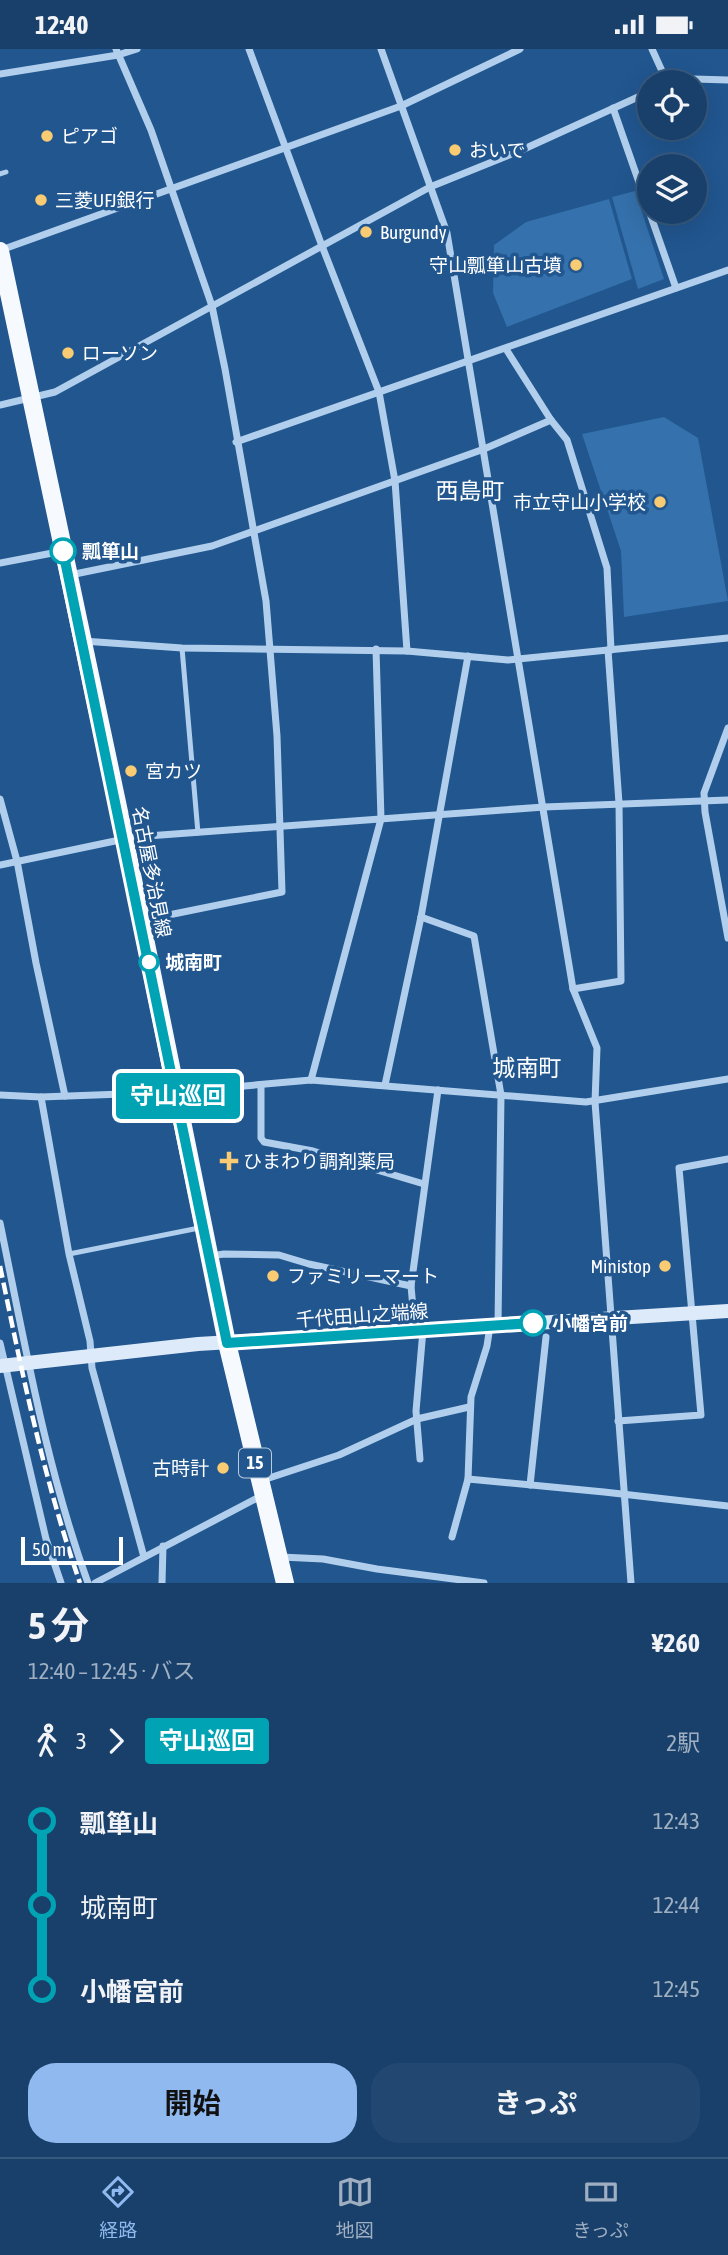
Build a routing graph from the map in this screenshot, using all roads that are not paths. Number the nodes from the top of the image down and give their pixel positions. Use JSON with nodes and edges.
{"nodes":[{"id":1,"x":137,"y":49,"type":"edge"},
{"id":2,"x":249,"y":49,"type":"edge"},
{"id":3,"x":381,"y":49,"type":"edge"},
{"id":4,"x":520,"y":49,"type":"edge"},
{"id":5,"x":652,"y":49,"type":"edge"},
{"id":6,"x":117,"y":52,"type":"edge"},
{"id":7,"x":662,"y":70,"type":"edge"},
{"id":8,"x":0,"y":74,"type":"edge"},
{"id":9,"x":707,"y":79,"type":"edge"},
{"id":10,"x":728,"y":80,"type":"edge"},
{"id":11,"x":637,"y":98,"type":"edge"},
{"id":12,"x":401,"y":106,"type":"junction"},
{"id":13,"x":613,"y":109,"type":"junction"},
{"id":14,"x":286,"y":147,"type":"junction"},
{"id":15,"x":430,"y":187,"type":"junction"},
{"id":16,"x":170,"y":188,"type":"junction"},
{"id":17,"x":322,"y":246,"type":"junction"},
{"id":18,"x":0,"y":251,"type":"edge"},
{"id":19,"x":728,"y":270,"type":"edge"},
{"id":20,"x":676,"y":288,"type":"junction"},
{"id":21,"x":212,"y":306,"type":"junction"},
{"id":22,"x":506,"y":349,"type":"junction"},
{"id":23,"x":467,"y":361,"type":"junction"},
{"id":24,"x":379,"y":392,"type":"junction"},
{"id":25,"x":31,"y":399,"type":"junction"},
{"id":26,"x":0,"y":405,"type":"edge"},
{"id":27,"x":551,"y":420,"type":"junction"},
{"id":28,"x":236,"y":442,"type":"junction"},
{"id":29,"x":484,"y":449,"type":"junction"},
{"id":30,"x":395,"y":481,"type":"junction"},
{"id":31,"x":252,"y":531,"type":"junction"},
{"id":32,"x":63,"y":551,"type":"junction"},
{"id":33,"x":0,"y":563,"type":"edge"},
{"id":34,"x":69,"y":575,"type":"junction"},
{"id":35,"x":728,"y":638,"type":"edge"},
{"id":36,"x":82,"y":641,"type":"junction"},
{"id":37,"x":182,"y":648,"type":"junction"},
{"id":38,"x":272,"y":649,"type":"junction"},
{"id":39,"x":376,"y":649,"type":"junction"},
{"id":40,"x":407,"y":650,"type":"junction"},
{"id":41,"x":609,"y":650,"type":"junction"},
{"id":42,"x":468,"y":656,"type":"junction"},
{"id":43,"x":519,"y":660,"type":"junction"},
{"id":44,"x":728,"y":728,"type":"edge"},
{"id":45,"x":0,"y":799,"type":"edge"},
{"id":46,"x":728,"y":800,"type":"edge"},
{"id":47,"x":704,"y":801,"type":"junction"},
{"id":48,"x":619,"y":803,"type":"junction"},
{"id":49,"x":544,"y":807,"type":"junction"},
{"id":50,"x":438,"y":814,"type":"junction"},
{"id":51,"x":381,"y":819,"type":"junction"},
{"id":52,"x":280,"y":825,"type":"junction"},
{"id":53,"x":198,"y":833,"type":"junction"},
{"id":54,"x":125,"y":840,"type":"junction"},
{"id":55,"x":17,"y":861,"type":"junction"},
{"id":56,"x":0,"y":865,"type":"edge"},
{"id":57,"x":421,"y":917,"type":"junction"},
{"id":58,"x":141,"y":921,"type":"junction"},
{"id":59,"x":728,"y":938,"type":"edge"},
{"id":60,"x":573,"y":989,"type":"junction"},
{"id":61,"x":728,"y":1079,"type":"edge"},
{"id":62,"x":312,"y":1080,"type":"junction"},
{"id":63,"x":385,"y":1085,"type":"junction"},
{"id":64,"x":261,"y":1086,"type":"junction"},
{"id":65,"x":438,"y":1090,"type":"junction"},
{"id":66,"x":177,"y":1092,"type":"junction"},
{"id":67,"x":0,"y":1095,"type":"edge"},
{"id":68,"x":501,"y":1095,"type":"junction"},
{"id":69,"x":65,"y":1096,"type":"junction"},
{"id":70,"x":41,"y":1097,"type":"junction"},
{"id":71,"x":595,"y":1102,"type":"junction"},
{"id":72,"x":728,"y":1160,"type":"edge"},
{"id":73,"x":424,"y":1184,"type":"junction"},
{"id":74,"x":0,"y":1223,"type":"edge"},
{"id":75,"x":204,"y":1227,"type":"junction"},
{"id":76,"x":69,"y":1254,"type":"junction"},
{"id":77,"x":210,"y":1257,"type":"junction"},
{"id":78,"x":411,"y":1286,"type":"junction"},
{"id":79,"x":728,"y":1311,"type":"edge"},
{"id":80,"x":691,"y":1313,"type":"junction"},
{"id":81,"x":611,"y":1318,"type":"junction"},
{"id":82,"x":494,"y":1326,"type":"junction"},
{"id":83,"x":419,"y":1330,"type":"junction"},
{"id":84,"x":546,"y":1337,"type":"dead end"},
{"id":85,"x":0,"y":1343,"type":"edge"},
{"id":86,"x":227,"y":1343,"type":"junction"},
{"id":87,"x":91,"y":1354,"type":"junction"},
{"id":88,"x":29,"y":1361,"type":"junction"},
{"id":89,"x":2,"y":1365,"type":"edge"},
{"id":90,"x":469,"y":1407,"type":"junction"},
{"id":91,"x":417,"y":1419,"type":"junction"},
{"id":92,"x":618,"y":1421,"type":"junction"},
{"id":93,"x":420,"y":1459,"type":"dead end"},
{"id":94,"x":468,"y":1479,"type":"junction"},
{"id":95,"x":530,"y":1485,"type":"junction"},
{"id":96,"x":261,"y":1488,"type":"junction"},
{"id":97,"x":625,"y":1495,"type":"junction"},
{"id":98,"x":728,"y":1506,"type":"edge"},
{"id":99,"x":452,"y":1538,"type":"dead end"},
{"id":100,"x":163,"y":1546,"type":"junction"},
{"id":101,"x":144,"y":1557,"type":"junction"},
{"id":102,"x":279,"y":1557,"type":"junction"},
{"id":103,"x":61,"y":1583,"type":"edge"},
{"id":104,"x":88,"y":1583,"type":"edge"},
{"id":105,"x":94,"y":1583,"type":"edge"},
{"id":106,"x":162,"y":1583,"type":"edge"},
{"id":107,"x":285,"y":1583,"type":"edge"},
{"id":108,"x":484,"y":1583,"type":"edge"},
{"id":109,"x":631,"y":1583,"type":"edge"}],
"edges":[{"from":1,"to":6,"type":"street"},
{"from":2,"to":14,"type":"street"},
{"from":3,"to":12,"type":"street"},
{"from":4,"to":12,"type":"street"},
{"from":5,"to":7,"type":"street"},
{"from":6,"to":8,"type":"street"},
{"from":6,"to":16,"type":"street"},
{"from":9,"to":10,"type":"street"},
{"from":11,"to":13,"type":"street"},
{"from":12,"to":14,"type":"street"},
{"from":12,"to":15,"type":"street"},
{"from":13,"to":15,"type":"street"},
{"from":13,"to":20,"type":"street"},
{"from":14,"to":16,"type":"street"},
{"from":14,"to":17,"type":"street"},
{"from":15,"to":17,"type":"street"},
{"from":15,"to":23,"type":"street"},
{"from":16,"to":18,"type":"street"},
{"from":16,"to":21,"type":"street"},
{"from":17,"to":21,"type":"street"},
{"from":17,"to":24,"type":"street"},
{"from":18,"to":25,"type":"main road","name":"名古屋多治見線","number":"15"},
{"from":19,"to":20,"type":"street"},
{"from":20,"to":22,"type":"street"},
{"from":21,"to":25,"type":"street"},
{"from":21,"to":28,"type":"street"},
{"from":22,"to":23,"type":"street"},
{"from":22,"to":27,"type":"street"},
{"from":23,"to":24,"type":"street"},
{"from":23,"to":29,"type":"street"},
{"from":24,"to":28,"type":"street"},
{"from":24,"to":30,"type":"street"},
{"from":25,"to":26,"type":"street"},
{"from":25,"to":32,"type":"main road","name":"名古屋多治見線","number":"15"},
{"from":27,"to":29,"type":"street"},
{"from":27,"to":41,"type":"street"},
{"from":28,"to":31,"type":"street"},
{"from":29,"to":30,"type":"street"},
{"from":29,"to":43,"type":"street"},
{"from":30,"to":31,"type":"street"},
{"from":30,"to":40,"type":"street"},
{"from":31,"to":34,"type":"street"},
{"from":31,"to":38,"type":"street"},
{"from":32,"to":33,"type":"street"},
{"from":32,"to":34,"type":"main road","name":"名古屋多治見線","number":"15"},
{"from":34,"to":36,"type":"main road","name":"名古屋多治見線","number":"15"},
{"from":35,"to":41,"type":"street"},
{"from":36,"to":37,"type":"street"},
{"from":36,"to":54,"type":"main road","name":"名古屋多治見線","number":"15"},
{"from":37,"to":38,"type":"street"},
{"from":37,"to":53,"type":"lane"},
{"from":38,"to":39,"type":"street"},
{"from":38,"to":52,"type":"street"},
{"from":39,"to":40,"type":"street"},
{"from":39,"to":51,"type":"street"},
{"from":40,"to":42,"type":"street"},
{"from":41,"to":43,"type":"street"},
{"from":41,"to":48,"type":"street"},
{"from":42,"to":43,"type":"street"},
{"from":42,"to":50,"type":"street"},
{"from":43,"to":49,"type":"street"},
{"from":44,"to":47,"type":"street"},
{"from":45,"to":55,"type":"street"},
{"from":46,"to":47,"type":"street"},
{"from":47,"to":48,"type":"street"},
{"from":47,"to":59,"type":"street"},
{"from":48,"to":49,"type":"street"},
{"from":48,"to":60,"type":"street"},
{"from":49,"to":50,"type":"street"},
{"from":49,"to":60,"type":"street"},
{"from":50,"to":51,"type":"street"},
{"from":50,"to":57,"type":"street"},
{"from":51,"to":52,"type":"street"},
{"from":51,"to":62,"type":"street"},
{"from":52,"to":53,"type":"street"},
{"from":52,"to":58,"type":"street"},
{"from":53,"to":54,"type":"street"},
{"from":54,"to":55,"type":"street"},
{"from":54,"to":58,"type":"main road","name":"名古屋多治見線","number":"15"},
{"from":55,"to":56,"type":"street"},
{"from":55,"to":69,"type":"street"},
{"from":57,"to":63,"type":"street"},
{"from":57,"to":68,"type":"street"},
{"from":58,"to":66,"type":"main road","name":"名古屋多治見線","number":"15"},
{"from":60,"to":71,"type":"street"},
{"from":61,"to":71,"type":"street"},
{"from":62,"to":63,"type":"street"},
{"from":62,"to":64,"type":"street"},
{"from":63,"to":65,"type":"street"},
{"from":64,"to":66,"type":"street"},
{"from":64,"to":73,"type":"street"},
{"from":65,"to":68,"type":"street"},
{"from":65,"to":73,"type":"street"},
{"from":66,"to":69,"type":"street"},
{"from":66,"to":75,"type":"main road","name":"名古屋多治見線","number":"15"},
{"from":67,"to":70,"type":"street"},
{"from":68,"to":71,"type":"street"},
{"from":68,"to":82,"type":"street"},
{"from":69,"to":70,"type":"street"},
{"from":70,"to":76,"type":"street"},
{"from":71,"to":81,"type":"street"},
{"from":72,"to":80,"type":"street"},
{"from":73,"to":78,"type":"street"},
{"from":74,"to":88,"type":"street"},
{"from":75,"to":76,"type":"lane"},
{"from":75,"to":77,"type":"main road","name":"名古屋多治見線","number":"15"},
{"from":76,"to":87,"type":"street"},
{"from":77,"to":78,"type":"street"},
{"from":77,"to":86,"type":"main road","name":"名古屋多治見線","number":"15"},
{"from":78,"to":83,"type":"street"},
{"from":79,"to":80,"type":"street","name":"千代田山之端線"},
{"from":80,"to":81,"type":"street","name":"千代田山之端線"},
{"from":80,"to":92,"type":"street"},
{"from":81,"to":82,"type":"street","name":"千代田山之端線"},
{"from":81,"to":92,"type":"street"},
{"from":82,"to":83,"type":"street","name":"千代田山之端線"},
{"from":82,"to":90,"type":"street"},
{"from":83,"to":86,"type":"street","name":"千代田山之端線"},
{"from":83,"to":91,"type":"street"},
{"from":84,"to":95,"type":"street"},
{"from":85,"to":89,"type":"street"},
{"from":86,"to":87,"type":"street","name":"千代田山之端線"},
{"from":86,"to":96,"type":"main road","name":"名古屋多治見線","number":"15"},
{"from":87,"to":88,"type":"street","name":"千代田山之端線"},
{"from":87,"to":101,"type":"street"},
{"from":88,"to":89,"type":"street","name":"千代田山之端線"},
{"from":88,"to":104,"type":"street"},
{"from":89,"to":103,"type":"street"},
{"from":90,"to":91,"type":"street"},
{"from":90,"to":94,"type":"street"},
{"from":91,"to":93,"type":"street"},
{"from":91,"to":96,"type":"street"},
{"from":92,"to":97,"type":"street"},
{"from":94,"to":95,"type":"street"},
{"from":94,"to":99,"type":"street"},
{"from":95,"to":97,"type":"street"},
{"from":96,"to":100,"type":"street"},
{"from":96,"to":102,"type":"main road","name":"名古屋多治見線","number":"15"},
{"from":97,"to":98,"type":"street"},
{"from":97,"to":109,"type":"street"},
{"from":100,"to":101,"type":"street"},
{"from":100,"to":106,"type":"street"},
{"from":101,"to":105,"type":"street"},
{"from":102,"to":107,"type":"main road","name":"名古屋多治見線","number":"15"},
{"from":102,"to":108,"type":"street"}]}
